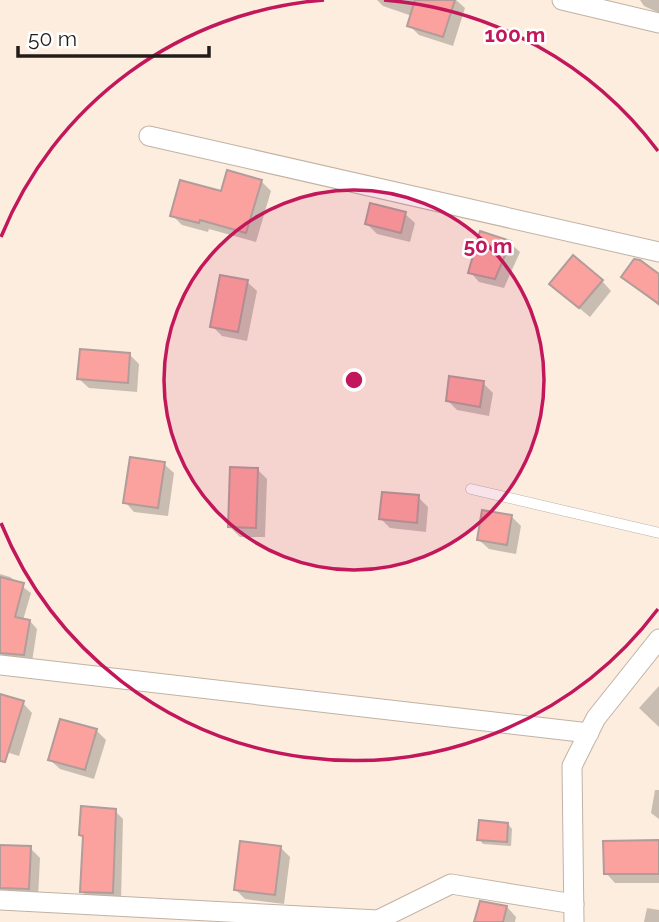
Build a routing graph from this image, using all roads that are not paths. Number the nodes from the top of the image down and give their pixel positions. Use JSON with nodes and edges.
{"nodes":[{"id":1,"x":562,"y":0,"type":"edge"},
{"id":2,"x":659,"y":23,"type":"edge"},
{"id":3,"x":149,"y":136,"type":"dead end"},
{"id":4,"x":659,"y":252,"type":"edge"},
{"id":5,"x":471,"y":489,"type":"dead end"},
{"id":6,"x":659,"y":533,"type":"edge"},
{"id":7,"x":659,"y":639,"type":"edge"},
{"id":8,"x":0,"y":665,"type":"edge"},
{"id":9,"x":589,"y":733,"type":"junction"},
{"id":10,"x":0,"y":900,"type":"edge"},
{"id":11,"x":574,"y":913,"type":"edge"}],
"edges":[{"from":1,"to":2,"type":"street"},
{"from":3,"to":4,"type":"street"},
{"from":5,"to":6,"type":"lane"},
{"from":7,"to":9,"type":"street"},
{"from":8,"to":9,"type":"street"},
{"from":9,"to":11,"type":"street"},
{"from":10,"to":11,"type":"street"}]}
